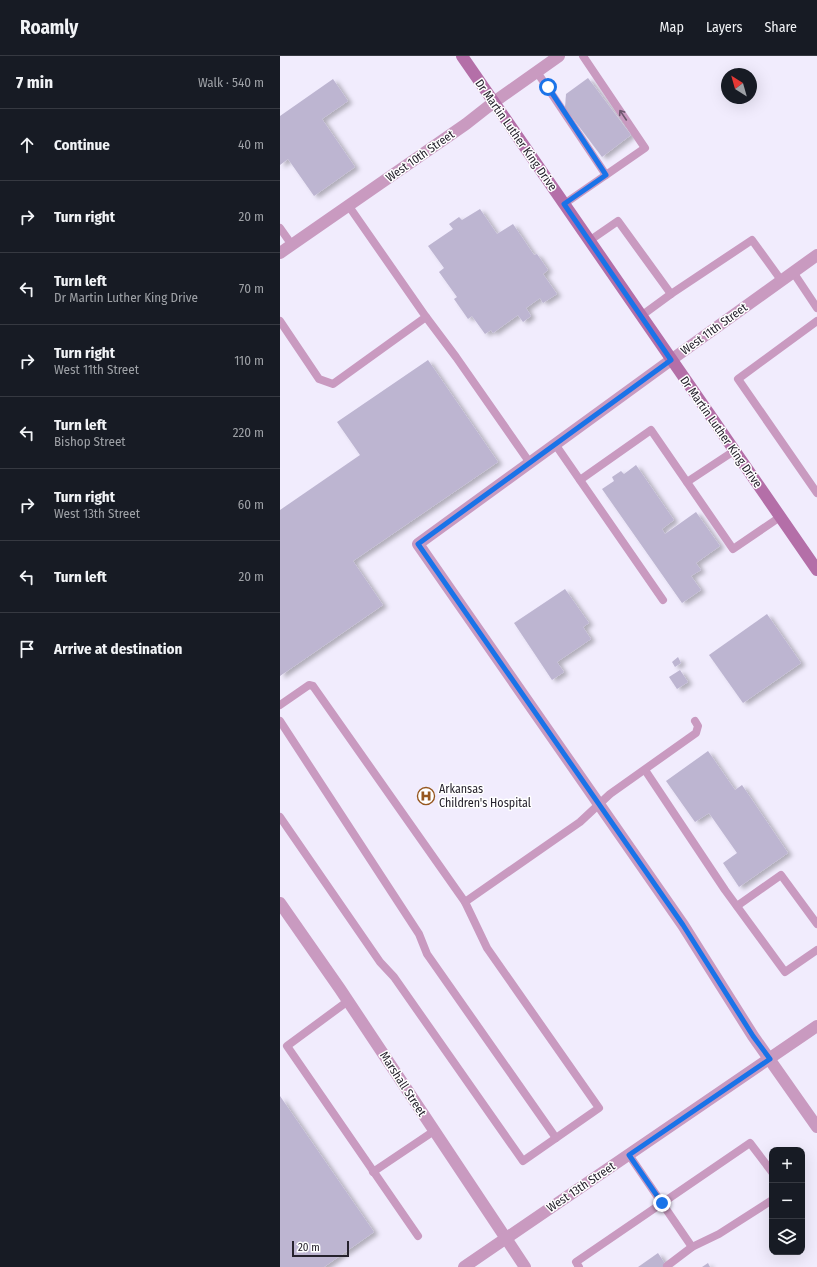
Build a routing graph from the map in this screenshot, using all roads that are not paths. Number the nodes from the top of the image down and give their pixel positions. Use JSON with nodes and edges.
{"nodes":[{"id":1,"x":462,"y":56,"type":"edge"},
{"id":2,"x":559,"y":56,"type":"edge"},
{"id":3,"x":583,"y":56,"type":"edge"},
{"id":4,"x":537,"y":72,"type":"junction"},
{"id":5,"x":494,"y":102,"type":"junction"},
{"id":6,"x":606,"y":175,"type":"junction"},
{"id":7,"x":564,"y":204,"type":"junction"},
{"id":8,"x":348,"y":205,"type":"junction"},
{"id":9,"x":280,"y":228,"type":"edge"},
{"id":10,"x":589,"y":241,"type":"junction"},
{"id":11,"x":292,"y":245,"type":"junction"},
{"id":12,"x":280,"y":253,"type":"edge"},
{"id":13,"x":817,"y":255,"type":"edge"},
{"id":14,"x":793,"y":272,"type":"junction"},
{"id":15,"x":781,"y":280,"type":"junction"},
{"id":16,"x":671,"y":294,"type":"junction"},
{"id":17,"x":817,"y":308,"type":"edge"},
{"id":18,"x":641,"y":316,"type":"junction"},
{"id":19,"x":426,"y":317,"type":"junction"},
{"id":20,"x":280,"y":321,"type":"edge"},
{"id":21,"x":817,"y":321,"type":"edge"},
{"id":22,"x":671,"y":360,"type":"junction"},
{"id":23,"x":555,"y":444,"type":"junction"},
{"id":24,"x":734,"y":451,"type":"junction"},
{"id":25,"x":530,"y":463,"type":"junction"},
{"id":26,"x":580,"y":480,"type":"junction"},
{"id":27,"x":687,"y":482,"type":"junction"},
{"id":28,"x":817,"y":493,"type":"edge"},
{"id":29,"x":780,"y":517,"type":"junction"},
{"id":30,"x":817,"y":570,"type":"edge"},
{"id":31,"x":663,"y":600,"type":"dead end"},
{"id":32,"x":280,"y":705,"type":"edge"},
{"id":33,"x":280,"y":721,"type":"edge"},
{"id":34,"x":695,"y":721,"type":"dead end"},
{"id":35,"x":644,"y":770,"type":"junction"},
{"id":36,"x":598,"y":804,"type":"junction"},
{"id":37,"x":280,"y":817,"type":"edge"},
{"id":38,"x":280,"y":902,"type":"edge"},
{"id":39,"x":465,"y":902,"type":"junction"},
{"id":40,"x":737,"y":906,"type":"junction"},
{"id":41,"x":817,"y":924,"type":"edge"},
{"id":42,"x":817,"y":950,"type":"edge"},
{"id":43,"x":348,"y":1001,"type":"junction"},
{"id":44,"x":817,"y":1026,"type":"edge"},
{"id":45,"x":770,"y":1059,"type":"junction"},
{"id":46,"x":817,"y":1127,"type":"edge"},
{"id":47,"x":434,"y":1131,"type":"junction"},
{"id":48,"x":556,"y":1138,"type":"junction"},
{"id":49,"x":629,"y":1155,"type":"junction"},
{"id":50,"x":769,"y":1168,"type":"edge"},
{"id":51,"x":374,"y":1172,"type":"junction"},
{"id":52,"x":769,"y":1202,"type":"edge"},
{"id":53,"x":662,"y":1203,"type":"junction"},
{"id":54,"x":418,"y":1236,"type":"dead end"},
{"id":55,"x":505,"y":1239,"type":"junction"},
{"id":56,"x":692,"y":1247,"type":"junction"},
{"id":57,"x":667,"y":1266,"type":"edge"},
{"id":58,"x":464,"y":1267,"type":"edge"},
{"id":59,"x":525,"y":1267,"type":"edge"},
{"id":60,"x":579,"y":1267,"type":"edge"}],
"edges":[{"from":1,"to":5,"type":"main road","name":"Dr Martin Luther King Drive"},
{"from":2,"to":4,"type":"street","name":"West 10th Street"},
{"from":6,"to":3,"type":"lane","one_way":true},
{"from":4,"to":5,"type":"street","name":"West 10th Street"},
{"from":4,"to":6,"type":"lane"},
{"from":5,"to":7,"type":"main road","name":"Dr Martin Luther King Drive"},
{"from":5,"to":8,"type":"street","name":"West 10th Street"},
{"from":6,"to":7,"type":"lane"},
{"from":7,"to":10,"type":"main road","name":"Dr Martin Luther King Drive"},
{"from":8,"to":11,"type":"street","name":"West 10th Street"},
{"from":8,"to":19,"type":"lane"},
{"from":9,"to":11,"type":"lane"},
{"from":10,"to":16,"type":"lane"},
{"from":10,"to":18,"type":"main road","name":"Dr Martin Luther King Drive"},
{"from":11,"to":12,"type":"street","name":"West 10th Street"},
{"from":13,"to":14,"type":"street","name":"West 11th Street"},
{"from":14,"to":15,"type":"street","name":"West 11th Street"},
{"from":14,"to":17,"type":"lane"},
{"from":15,"to":16,"type":"lane"},
{"from":15,"to":22,"type":"street","name":"West 11th Street"},
{"from":16,"to":18,"type":"lane"},
{"from":18,"to":22,"type":"main road","name":"Dr Martin Luther King Drive"},
{"from":19,"to":20,"type":"lane"},
{"from":19,"to":25,"type":"lane"},
{"from":21,"to":28,"type":"lane"},
{"from":22,"to":23,"type":"street","name":"West 11th Street"},
{"from":22,"to":24,"type":"main road","name":"Dr Martin Luther King Drive"},
{"from":23,"to":25,"type":"street","name":"West 11th Street"},
{"from":23,"to":26,"type":"lane"},
{"from":24,"to":27,"type":"lane"},
{"from":24,"to":29,"type":"main road","name":"Dr Martin Luther King Drive"},
{"from":25,"to":36,"type":"street","name":"West 11th Street"},
{"from":26,"to":27,"type":"lane"},
{"from":26,"to":31,"type":"lane"},
{"from":27,"to":29,"type":"lane"},
{"from":29,"to":30,"type":"main road","name":"Dr Martin Luther King Drive"},
{"from":32,"to":39,"type":"lane"},
{"from":33,"to":48,"type":"lane"},
{"from":34,"to":35,"type":"lane"},
{"from":35,"to":36,"type":"lane"},
{"from":35,"to":40,"type":"lane"},
{"from":36,"to":39,"type":"lane"},
{"from":36,"to":45,"type":"street"},
{"from":37,"to":48,"type":"lane"},
{"from":38,"to":43,"type":"street","name":"Marshall Street"},
{"from":39,"to":48,"type":"lane"},
{"from":40,"to":41,"type":"lane"},
{"from":40,"to":42,"type":"lane"},
{"from":43,"to":47,"type":"street","name":"Marshall Street"},
{"from":43,"to":51,"type":"lane"},
{"from":44,"to":45,"type":"street","name":"West 13th Street"},
{"from":45,"to":46,"type":"street"},
{"from":45,"to":49,"type":"street","name":"West 13th Street"},
{"from":47,"to":51,"type":"lane"},
{"from":47,"to":55,"type":"street","name":"Marshall Street"},
{"from":49,"to":53,"type":"lane"},
{"from":49,"to":55,"type":"street","name":"West 13th Street"},
{"from":50,"to":53,"type":"lane"},
{"from":51,"to":54,"type":"lane"},
{"from":52,"to":56,"type":"lane"},
{"from":53,"to":56,"type":"lane"},
{"from":53,"to":60,"type":"lane"},
{"from":55,"to":58,"type":"street","name":"West 13th Street"},
{"from":55,"to":59,"type":"street","name":"Marshall Street"},
{"from":56,"to":57,"type":"lane"}]}
